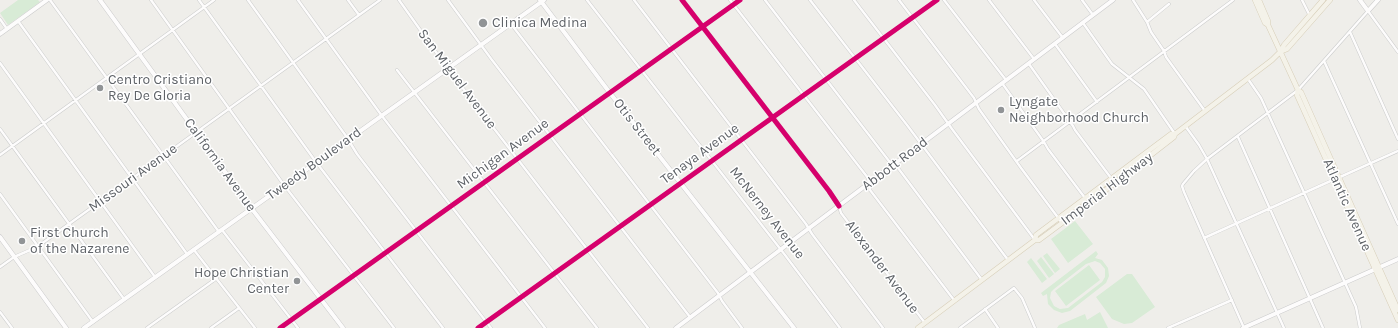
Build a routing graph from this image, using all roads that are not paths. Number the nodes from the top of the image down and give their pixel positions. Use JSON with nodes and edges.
{"nodes":[{"id":1,"x":50,"y":0,"type":"edge"},
{"id":2,"x":100,"y":0,"type":"edge"},
{"id":3,"x":151,"y":0,"type":"edge"},
{"id":4,"x":199,"y":0,"type":"edge"},
{"id":5,"x":214,"y":0,"type":"edge"},
{"id":6,"x":248,"y":0,"type":"edge"},
{"id":7,"x":298,"y":0,"type":"edge"},
{"id":8,"x":348,"y":0,"type":"edge"},
{"id":9,"x":380,"y":0,"type":"edge"},
{"id":10,"x":399,"y":0,"type":"edge"},
{"id":11,"x":448,"y":0,"type":"edge"},
{"id":12,"x":587,"y":0,"type":"edge"},
{"id":13,"x":634,"y":0,"type":"edge"},
{"id":14,"x":682,"y":0,"type":"edge"},
{"id":15,"x":730,"y":0,"type":"edge"},
{"id":16,"x":740,"y":0,"type":"edge"},
{"id":17,"x":765,"y":0,"type":"edge"},
{"id":18,"x":810,"y":0,"type":"edge"},
{"id":19,"x":854,"y":0,"type":"edge"},
{"id":20,"x":899,"y":0,"type":"edge"},
{"id":21,"x":937,"y":0,"type":"edge"},
{"id":22,"x":944,"y":0,"type":"edge"},
{"id":23,"x":989,"y":0,"type":"edge"},
{"id":24,"x":1034,"y":0,"type":"edge"},
{"id":25,"x":1082,"y":0,"type":"edge"},
{"id":26,"x":1114,"y":0,"type":"edge"},
{"id":27,"x":1133,"y":0,"type":"edge"},
{"id":28,"x":1233,"y":0,"type":"edge"},
{"id":29,"x":1255,"y":0,"type":"edge"},
{"id":30,"x":1258,"y":0,"type":"edge"},
{"id":31,"x":1302,"y":0,"type":"edge"},
{"id":32,"x":1323,"y":0,"type":"edge"},
{"id":33,"x":1330,"y":0,"type":"edge"},
{"id":34,"x":1360,"y":0,"type":"edge"},
{"id":35,"x":1378,"y":0,"type":"edge"},
{"id":36,"x":44,"y":1,"type":"edge"},
{"id":37,"x":542,"y":1,"type":"edge"},
{"id":38,"x":1169,"y":4,"type":"dead end"},
{"id":39,"x":734,"y":5,"type":"junction"},
{"id":40,"x":204,"y":7,"type":"junction"},
{"id":41,"x":1368,"y":11,"type":"junction"},
{"id":42,"x":359,"y":15,"type":"junction"},
{"id":43,"x":1094,"y":15,"type":"junction"},
{"id":44,"x":1311,"y":17,"type":"junction"},
{"id":45,"x":912,"y":18,"type":"junction"},
{"id":46,"x":0,"y":19,"type":"edge"},
{"id":47,"x":18,"y":21,"type":"junction"},
{"id":48,"x":1147,"y":22,"type":"junction"},
{"id":49,"x":1083,"y":23,"type":"junction"},
{"id":50,"x":510,"y":24,"type":"junction"},
{"id":51,"x":1268,"y":25,"type":"junction"},
{"id":52,"x":702,"y":27,"type":"junction"},
{"id":53,"x":7,"y":29,"type":"junction"},
{"id":54,"x":172,"y":30,"type":"junction"},
{"id":55,"x":1350,"y":32,"type":"junction"},
{"id":56,"x":0,"y":34,"type":"edge"},
{"id":57,"x":1063,"y":38,"type":"junction"},
{"id":58,"x":326,"y":39,"type":"junction"},
{"id":59,"x":883,"y":39,"type":"junction"},
{"id":60,"x":1055,"y":44,"type":"junction"},
{"id":61,"x":481,"y":45,"type":"junction"},
{"id":62,"x":671,"y":49,"type":"junction"},
{"id":63,"x":1164,"y":52,"type":"junction"},
{"id":64,"x":1280,"y":52,"type":"junction"},
{"id":65,"x":1398,"y":52,"type":"edge"},
{"id":66,"x":139,"y":54,"type":"junction"},
{"id":67,"x":855,"y":59,"type":"junction"},
{"id":68,"x":1034,"y":59,"type":"junction"},
{"id":69,"x":1324,"y":60,"type":"junction"},
{"id":70,"x":294,"y":62,"type":"junction"},
{"id":71,"x":0,"y":63,"type":"edge"},
{"id":72,"x":1029,"y":64,"type":"junction"},
{"id":73,"x":448,"y":69,"type":"junction"},
{"id":74,"x":397,"y":70,"type":"dead end"},
{"id":75,"x":641,"y":70,"type":"junction"},
{"id":76,"x":107,"y":78,"type":"junction"},
{"id":77,"x":1129,"y":78,"type":"junction"},
{"id":78,"x":826,"y":79,"type":"junction"},
{"id":79,"x":1248,"y":79,"type":"junction"},
{"id":80,"x":1004,"y":82,"type":"junction"},
{"id":81,"x":261,"y":86,"type":"junction"},
{"id":82,"x":1298,"y":90,"type":"junction"},
{"id":83,"x":415,"y":92,"type":"junction"},
{"id":84,"x":610,"y":93,"type":"junction"},
{"id":85,"x":804,"y":95,"type":"junction"},
{"id":86,"x":75,"y":100,"type":"junction"},
{"id":87,"x":1097,"y":102,"type":"junction"},
{"id":88,"x":976,"y":103,"type":"junction"},
{"id":89,"x":229,"y":109,"type":"junction"},
{"id":90,"x":1205,"y":111,"type":"junction"},
{"id":91,"x":1268,"y":113,"type":"junction"},
{"id":92,"x":580,"y":114,"type":"junction"},
{"id":93,"x":382,"y":116,"type":"junction"},
{"id":94,"x":772,"y":118,"type":"junction"},
{"id":95,"x":1071,"y":122,"type":"junction"},
{"id":96,"x":44,"y":123,"type":"junction"},
{"id":97,"x":949,"y":124,"type":"junction"},
{"id":98,"x":1185,"y":126,"type":"junction"},
{"id":99,"x":0,"y":129,"type":"edge"},
{"id":100,"x":196,"y":132,"type":"junction"},
{"id":101,"x":1175,"y":134,"type":"junction"},
{"id":102,"x":550,"y":136,"type":"junction"},
{"id":103,"x":1238,"y":137,"type":"junction"},
{"id":104,"x":348,"y":139,"type":"junction"},
{"id":105,"x":1398,"y":139,"type":"edge"},
{"id":106,"x":741,"y":140,"type":"junction"},
{"id":107,"x":1044,"y":142,"type":"junction"},
{"id":108,"x":921,"y":144,"type":"junction"},
{"id":109,"x":12,"y":146,"type":"junction"},
{"id":110,"x":1398,"y":151,"type":"edge"},
{"id":111,"x":0,"y":155,"type":"edge"},
{"id":112,"x":164,"y":156,"type":"junction"},
{"id":113,"x":517,"y":159,"type":"junction"},
{"id":114,"x":1207,"y":159,"type":"junction"},
{"id":115,"x":711,"y":161,"type":"junction"},
{"id":116,"x":1017,"y":161,"type":"junction"},
{"id":117,"x":316,"y":162,"type":"junction"},
{"id":118,"x":1371,"y":164,"type":"junction"},
{"id":119,"x":894,"y":165,"type":"junction"},
{"id":120,"x":132,"y":178,"type":"junction"},
{"id":121,"x":1337,"y":178,"type":"junction"},
{"id":122,"x":1113,"y":181,"type":"junction"},
{"id":123,"x":484,"y":183,"type":"junction"},
{"id":124,"x":681,"y":183,"type":"junction"},
{"id":125,"x":869,"y":184,"type":"junction"},
{"id":126,"x":284,"y":185,"type":"junction"},
{"id":127,"x":1304,"y":193,"type":"junction"},
{"id":128,"x":0,"y":194,"type":"edge"},
{"id":129,"x":1086,"y":198,"type":"junction"},
{"id":130,"x":100,"y":201,"type":"junction"},
{"id":131,"x":1089,"y":203,"type":"junction"},
{"id":132,"x":451,"y":206,"type":"junction"},
{"id":133,"x":650,"y":206,"type":"junction"},
{"id":134,"x":839,"y":206,"type":"junction"},
{"id":135,"x":252,"y":209,"type":"junction"},
{"id":136,"x":1270,"y":209,"type":"junction"},
{"id":137,"x":1059,"y":218,"type":"junction"},
{"id":138,"x":1062,"y":223,"type":"junction"},
{"id":139,"x":69,"y":224,"type":"junction"},
{"id":140,"x":1236,"y":224,"type":"junction"},
{"id":141,"x":1398,"y":224,"type":"edge"},
{"id":142,"x":620,"y":226,"type":"junction"},
{"id":143,"x":809,"y":229,"type":"junction"},
{"id":144,"x":220,"y":231,"type":"junction"},
{"id":145,"x":416,"y":231,"type":"junction"},
{"id":146,"x":0,"y":237,"type":"edge"},
{"id":147,"x":1204,"y":238,"type":"junction"},
{"id":148,"x":1034,"y":240,"type":"junction"},
{"id":149,"x":37,"y":246,"type":"junction"},
{"id":150,"x":194,"y":249,"type":"junction"},
{"id":151,"x":587,"y":250,"type":"junction"},
{"id":152,"x":781,"y":250,"type":"junction"},
{"id":153,"x":385,"y":253,"type":"junction"},
{"id":154,"x":187,"y":254,"type":"junction"},
{"id":155,"x":14,"y":256,"type":"junction"},
{"id":156,"x":1398,"y":258,"type":"edge"},
{"id":157,"x":1008,"y":260,"type":"junction"},
{"id":158,"x":0,"y":267,"type":"edge"},
{"id":159,"x":1377,"y":268,"type":"junction"},
{"id":160,"x":751,"y":272,"type":"junction"},
{"id":161,"x":554,"y":274,"type":"junction"},
{"id":162,"x":354,"y":276,"type":"junction"},
{"id":163,"x":156,"y":277,"type":"junction"},
{"id":164,"x":217,"y":278,"type":"junction"},
{"id":165,"x":982,"y":280,"type":"junction"},
{"id":166,"x":1344,"y":283,"type":"junction"},
{"id":167,"x":719,"y":296,"type":"junction"},
{"id":168,"x":521,"y":297,"type":"junction"},
{"id":169,"x":1310,"y":298,"type":"junction"},
{"id":170,"x":124,"y":299,"type":"junction"},
{"id":171,"x":321,"y":299,"type":"junction"},
{"id":172,"x":1232,"y":300,"type":"junction"},
{"id":173,"x":954,"y":301,"type":"junction"},
{"id":174,"x":239,"y":308,"type":"junction"},
{"id":175,"x":985,"y":309,"type":"junction"},
{"id":176,"x":1398,"y":310,"type":"edge"},
{"id":177,"x":0,"y":313,"type":"edge"},
{"id":178,"x":1277,"y":313,"type":"junction"},
{"id":179,"x":690,"y":317,"type":"junction"},
{"id":180,"x":292,"y":320,"type":"junction"},
{"id":181,"x":1398,"y":320,"type":"edge"},
{"id":182,"x":93,"y":322,"type":"junction"},
{"id":183,"x":486,"y":322,"type":"junction"},
{"id":184,"x":925,"y":323,"type":"junction"},
{"id":185,"x":12,"y":328,"type":"edge"},
{"id":186,"x":66,"y":328,"type":"edge"},
{"id":187,"x":84,"y":328,"type":"edge"},
{"id":188,"x":147,"y":328,"type":"edge"},
{"id":189,"x":211,"y":328,"type":"edge"},
{"id":190,"x":255,"y":328,"type":"edge"},
{"id":191,"x":280,"y":328,"type":"edge"},
{"id":192,"x":298,"y":328,"type":"edge"},
{"id":193,"x":343,"y":328,"type":"edge"},
{"id":194,"x":394,"y":328,"type":"edge"},
{"id":195,"x":443,"y":328,"type":"edge"},
{"id":196,"x":478,"y":328,"type":"edge"},
{"id":197,"x":491,"y":328,"type":"edge"},
{"id":198,"x":545,"y":328,"type":"edge"},
{"id":199,"x":597,"y":328,"type":"edge"},
{"id":200,"x":648,"y":328,"type":"edge"},
{"id":201,"x":676,"y":328,"type":"edge"},
{"id":202,"x":742,"y":328,"type":"edge"},
{"id":203,"x":794,"y":328,"type":"edge"},
{"id":204,"x":840,"y":328,"type":"edge"},
{"id":205,"x":883,"y":328,"type":"edge"},
{"id":206,"x":918,"y":328,"type":"edge"},
{"id":207,"x":960,"y":328,"type":"edge"},
{"id":208,"x":998,"y":328,"type":"edge"},
{"id":209,"x":1036,"y":328,"type":"edge"},
{"id":210,"x":1169,"y":328,"type":"edge"},
{"id":211,"x":1244,"y":328,"type":"edge"},
{"id":212,"x":1284,"y":328,"type":"edge"},
{"id":213,"x":1323,"y":328,"type":"edge"},
{"id":214,"x":1360,"y":328,"type":"edge"}],
"edges":[{"from":1,"to":76,"type":"street"},
{"from":2,"to":66,"type":"main road","name":"California Avenue"},
{"from":3,"to":54,"type":"street"},
{"from":4,"to":40,"type":"street"},
{"from":5,"to":40,"type":"street"},
{"from":6,"to":70,"type":"street"},
{"from":7,"to":58,"type":"street"},
{"from":8,"to":42,"type":"street"},
{"from":9,"to":42,"type":"street","name":"Missouri Avenue"},
{"from":10,"to":73,"type":"street","name":"San Miguel Avenue"},
{"from":11,"to":61,"type":"street"},
{"from":12,"to":75,"type":"street","name":"McNerney Avenue"},
{"from":13,"to":62,"type":"street"},
{"from":14,"to":52,"type":"main road","name":"Alexander Avenue"},
{"from":15,"to":39,"type":"street"},
{"from":16,"to":39,"type":"street","name":"Michigan Avenue"},
{"from":17,"to":78,"type":"street"},
{"from":18,"to":67,"type":"street"},
{"from":19,"to":59,"type":"street"},
{"from":20,"to":45,"type":"street"},
{"from":21,"to":45,"type":"street","name":"Tenaya Avenue"},
{"from":22,"to":80,"type":"street"},
{"from":23,"to":68,"type":"street"},
{"from":24,"to":57,"type":"street"},
{"from":25,"to":43,"type":"street"},
{"from":26,"to":43,"type":"main road","name":"Abbott Road"},
{"from":27,"to":48,"type":"street"},
{"from":28,"to":63,"type":"street"},
{"from":29,"to":51,"type":"main road","name":"Atlantic Avenue"},
{"from":30,"to":51,"type":"main road","name":"Atlantic Avenue"},
{"from":31,"to":44,"type":"street"},
{"from":32,"to":44,"type":"main road","name":"Imperial Highway"},
{"from":33,"to":44,"type":"main road","name":"Imperial Highway"},
{"from":34,"to":41,"type":"main road"},
{"from":35,"to":41,"type":"main road"},
{"from":36,"to":47,"type":"main road"},
{"from":37,"to":50,"type":"main road","name":"Tweedy Boulevard"},
{"from":37,"to":84,"type":"main road","name":"Otis Street"},
{"from":38,"to":48,"type":"street"},
{"from":39,"to":52,"type":"street","name":"Michigan Avenue"},
{"from":39,"to":85,"type":"street"},
{"from":40,"to":54,"type":"street"},
{"from":40,"to":81,"type":"street"},
{"from":41,"to":55,"type":"street"},
{"from":41,"to":65,"type":"street"},
{"from":42,"to":58,"type":"street","name":"Missouri Avenue"},
{"from":43,"to":49,"type":"main road","name":"Abbott Road"},
{"from":44,"to":64,"type":"main road","name":"Imperial Highway"},
{"from":45,"to":59,"type":"street","name":"Tenaya Avenue"},
{"from":45,"to":88,"type":"street"},
{"from":46,"to":53,"type":"street"},
{"from":47,"to":53,"type":"main road"},
{"from":47,"to":86,"type":"street"},
{"from":48,"to":63,"type":"street"},
{"from":49,"to":57,"type":"main road","name":"Abbott Road"},
{"from":49,"to":77,"type":"street"},
{"from":50,"to":61,"type":"main road","name":"Tweedy Boulevard"},
{"from":50,"to":92,"type":"street"},
{"from":51,"to":64,"type":"main road","name":"Atlantic Avenue"},
{"from":52,"to":62,"type":"street","name":"Michigan Avenue"},
{"from":52,"to":94,"type":"main road","name":"Alexander Avenue"},
{"from":53,"to":56,"type":"main road"},
{"from":54,"to":66,"type":"street"},
{"from":54,"to":89,"type":"street"},
{"from":55,"to":69,"type":"street"},
{"from":55,"to":105,"type":"street"},
{"from":57,"to":60,"type":"main road","name":"Abbott Road"},
{"from":58,"to":70,"type":"street","name":"Missouri Avenue"},
{"from":58,"to":93,"type":"street"},
{"from":59,"to":67,"type":"street","name":"Tenaya Avenue"},
{"from":59,"to":97,"type":"street"},
{"from":60,"to":68,"type":"main road","name":"Abbott Road"},
{"from":60,"to":87,"type":"street"},
{"from":61,"to":73,"type":"main road","name":"Tweedy Boulevard"},
{"from":61,"to":102,"type":"street"},
{"from":62,"to":75,"type":"street","name":"Michigan Avenue"},
{"from":62,"to":106,"type":"street"},
{"from":63,"to":77,"type":"street"},
{"from":63,"to":90,"type":"street"},
{"from":64,"to":79,"type":"main road","name":"Imperial Highway"},
{"from":64,"to":82,"type":"main road","name":"Atlantic Avenue"},
{"from":66,"to":76,"type":"street"},
{"from":66,"to":100,"type":"main road","name":"California Avenue"},
{"from":67,"to":78,"type":"street","name":"Tenaya Avenue"},
{"from":67,"to":108,"type":"street"},
{"from":68,"to":72,"type":"main road","name":"Abbott Road"},
{"from":69,"to":82,"type":"street"},
{"from":69,"to":118,"type":"street"},
{"from":70,"to":81,"type":"street","name":"Missouri Avenue"},
{"from":70,"to":104,"type":"street"},
{"from":71,"to":96,"type":"street"},
{"from":72,"to":80,"type":"main road","name":"Abbott Road"},
{"from":72,"to":95,"type":"street"},
{"from":73,"to":83,"type":"main road","name":"Tweedy Boulevard"},
{"from":73,"to":113,"type":"street","name":"San Miguel Avenue"},
{"from":74,"to":83,"type":"street"},
{"from":75,"to":84,"type":"street","name":"Michigan Avenue"},
{"from":75,"to":115,"type":"street","name":"McNerney Avenue"},
{"from":76,"to":86,"type":"street"},
{"from":76,"to":112,"type":"street"},
{"from":77,"to":87,"type":"street"},
{"from":77,"to":101,"type":"street"},
{"from":78,"to":85,"type":"street","name":"Tenaya Avenue"},
{"from":78,"to":119,"type":"street"},
{"from":79,"to":90,"type":"main road","name":"Imperial Highway"},
{"from":79,"to":91,"type":"street"},
{"from":80,"to":88,"type":"main road","name":"Abbott Road"},
{"from":80,"to":107,"type":"street"},
{"from":81,"to":89,"type":"street","name":"Missouri Avenue"},
{"from":81,"to":117,"type":"street"},
{"from":82,"to":91,"type":"street"},
{"from":82,"to":121,"type":"main road","name":"Atlantic Avenue"},
{"from":83,"to":93,"type":"main road","name":"Tweedy Boulevard"},
{"from":83,"to":123,"type":"street"},
{"from":84,"to":92,"type":"street","name":"Michigan Avenue"},
{"from":84,"to":124,"type":"main road","name":"Otis Street"},
{"from":85,"to":94,"type":"street","name":"Tenaya Avenue"},
{"from":85,"to":125,"type":"street"},
{"from":86,"to":96,"type":"street"},
{"from":86,"to":120,"type":"street"},
{"from":87,"to":95,"type":"street"},
{"from":88,"to":97,"type":"main road","name":"Abbott Road"},
{"from":88,"to":116,"type":"street"},
{"from":89,"to":100,"type":"street","name":"Missouri Avenue"},
{"from":89,"to":126,"type":"street"},
{"from":90,"to":98,"type":"main road","name":"Imperial Highway"},
{"from":91,"to":103,"type":"street"},
{"from":91,"to":127,"type":"street"},
{"from":92,"to":102,"type":"street","name":"Michigan Avenue"},
{"from":92,"to":133,"type":"street"},
{"from":93,"to":104,"type":"main road","name":"Tweedy Boulevard"},
{"from":93,"to":132,"type":"street"},
{"from":94,"to":106,"type":"street","name":"Tenaya Avenue"},
{"from":94,"to":134,"type":"main road","name":"Alexander Avenue"},
{"from":95,"to":107,"type":"street"},
{"from":95,"to":122,"type":"street"},
{"from":96,"to":109,"type":"street"},
{"from":96,"to":130,"type":"street"},
{"from":97,"to":108,"type":"main road","name":"Abbott Road"},
{"from":97,"to":148,"type":"street"},
{"from":98,"to":101,"type":"main road","name":"Imperial Highway"},
{"from":98,"to":114,"type":"street"},
{"from":99,"to":109,"type":"street"},
{"from":100,"to":112,"type":"street","name":"Missouri Avenue"},
{"from":100,"to":135,"type":"main road","name":"California Avenue"},
{"from":101,"to":122,"type":"main road","name":"Imperial Highway"},
{"from":102,"to":113,"type":"street","name":"Michigan Avenue"},
{"from":102,"to":142,"type":"street"},
{"from":103,"to":114,"type":"street"},
{"from":103,"to":136,"type":"street"},
{"from":104,"to":117,"type":"main road","name":"Tweedy Boulevard"},
{"from":104,"to":145,"type":"street"},
{"from":106,"to":115,"type":"street","name":"Tenaya Avenue"},
{"from":106,"to":143,"type":"street"},
{"from":107,"to":116,"type":"street"},
{"from":107,"to":129,"type":"street"},
{"from":108,"to":119,"type":"main road","name":"Abbott Road"},
{"from":108,"to":157,"type":"street"},
{"from":109,"to":111,"type":"street"},
{"from":109,"to":139,"type":"street"},
{"from":110,"to":118,"type":"street"},
{"from":112,"to":120,"type":"street","name":"Missouri Avenue"},
{"from":112,"to":144,"type":"street"},
{"from":113,"to":123,"type":"street","name":"Michigan Avenue"},
{"from":113,"to":151,"type":"street","name":"San Miguel Avenue"},
{"from":114,"to":140,"type":"street"},
{"from":114,"to":147,"type":"street"},
{"from":115,"to":124,"type":"street","name":"Tenaya Avenue"},
{"from":115,"to":152,"type":"street","name":"McNerney Avenue"},
{"from":116,"to":137,"type":"street"},
{"from":117,"to":126,"type":"main road","name":"Tweedy Boulevard"},
{"from":117,"to":153,"type":"street"},
{"from":118,"to":121,"type":"street"},
{"from":118,"to":141,"type":"street"},
{"from":119,"to":125,"type":"main road","name":"Abbott Road"},
{"from":119,"to":165,"type":"street"},
{"from":120,"to":130,"type":"street","name":"Missouri Avenue"},
{"from":120,"to":154,"type":"street"},
{"from":121,"to":127,"type":"street"},
{"from":121,"to":159,"type":"main road","name":"Atlantic Avenue"},
{"from":122,"to":129,"type":"main road","name":"Imperial Highway"},
{"from":122,"to":131,"type":"main road","name":"Imperial Highway"},
{"from":123,"to":132,"type":"street","name":"Michigan Avenue"},
{"from":123,"to":161,"type":"street"},
{"from":124,"to":133,"type":"street","name":"Tenaya Avenue"},
{"from":124,"to":160,"type":"main road","name":"Otis Street"},
{"from":125,"to":134,"type":"main road","name":"Abbott Road"},
{"from":125,"to":173,"type":"street"},
{"from":126,"to":135,"type":"main road","name":"Tweedy Boulevard"},
{"from":126,"to":162,"type":"street"},
{"from":127,"to":136,"type":"street"},
{"from":127,"to":166,"type":"street"},
{"from":128,"to":149,"type":"street"},
{"from":129,"to":131,"type":"street"},
{"from":129,"to":137,"type":"main road","name":"Imperial Highway"},
{"from":130,"to":139,"type":"street","name":"Missouri Avenue"},
{"from":130,"to":163,"type":"street"},
{"from":131,"to":138,"type":"main road","name":"Imperial Highway"},
{"from":132,"to":145,"type":"street","name":"Michigan Avenue"},
{"from":132,"to":168,"type":"street"},
{"from":133,"to":142,"type":"street","name":"Tenaya Avenue"},
{"from":133,"to":167,"type":"street"},
{"from":134,"to":143,"type":"main road","name":"Abbott Road"},
{"from":134,"to":184,"type":"street","name":"Alexander Avenue"},
{"from":135,"to":144,"type":"main road","name":"Tweedy Boulevard"},
{"from":135,"to":171,"type":"main road","name":"California Avenue"},
{"from":136,"to":140,"type":"street"},
{"from":136,"to":169,"type":"street"},
{"from":137,"to":138,"type":"street"},
{"from":137,"to":148,"type":"main road","name":"Imperial Highway"},
{"from":138,"to":148,"type":"main road","name":"Imperial Highway"},
{"from":139,"to":149,"type":"street","name":"Missouri Avenue"},
{"from":139,"to":170,"type":"street"},
{"from":140,"to":147,"type":"street"},
{"from":140,"to":178,"type":"street"},
{"from":142,"to":151,"type":"street","name":"Tenaya Avenue"},
{"from":142,"to":179,"type":"street"},
{"from":143,"to":152,"type":"main road","name":"Abbott Road"},
{"from":143,"to":205,"type":"street"},
{"from":144,"to":150,"type":"main road","name":"Tweedy Boulevard"},
{"from":144,"to":180,"type":"street"},
{"from":145,"to":153,"type":"street","name":"Michigan Avenue"},
{"from":145,"to":183,"type":"street"},
{"from":146,"to":155,"type":"main road"},
{"from":147,"to":172,"type":"street"},
{"from":148,"to":157,"type":"main road","name":"Imperial Highway"},
{"from":149,"to":155,"type":"street","name":"Missouri Avenue"},
{"from":149,"to":182,"type":"street"},
{"from":150,"to":154,"type":"main road","name":"Tweedy Boulevard"},
{"from":150,"to":164,"type":"street"},
{"from":151,"to":161,"type":"street","name":"Tenaya Avenue"},
{"from":151,"to":200,"type":"street","name":"San Miguel Avenue"},
{"from":152,"to":160,"type":"main road","name":"Abbott Road"},
{"from":152,"to":204,"type":"street","name":"McNerney Avenue"},
{"from":153,"to":162,"type":"street","name":"Michigan Avenue"},
{"from":153,"to":195,"type":"street"},
{"from":154,"to":163,"type":"main road","name":"Tweedy Boulevard"},
{"from":155,"to":158,"type":"street","name":"Missouri Avenue"},
{"from":155,"to":186,"type":"main road"},
{"from":156,"to":159,"type":"main road"},
{"from":157,"to":165,"type":"main road","name":"Imperial Highway"},
{"from":159,"to":166,"type":"main road"},
{"from":159,"to":176,"type":"main road","name":"Atlantic Avenue"},
{"from":159,"to":181,"type":"main road","name":"Atlantic Avenue"},
{"from":160,"to":167,"type":"main road","name":"Abbott Road"},
{"from":160,"to":203,"type":"main road","name":"Otis Street"},
{"from":161,"to":168,"type":"street","name":"Tenaya Avenue"},
{"from":161,"to":199,"type":"street"},
{"from":162,"to":171,"type":"street","name":"Michigan Avenue"},
{"from":162,"to":194,"type":"street"},
{"from":163,"to":170,"type":"main road","name":"Tweedy Boulevard"},
{"from":164,"to":174,"type":"street"},
{"from":164,"to":188,"type":"street"},
{"from":165,"to":173,"type":"main road","name":"Imperial Highway"},
{"from":166,"to":169,"type":"main road"},
{"from":166,"to":214,"type":"street"},
{"from":167,"to":179,"type":"main road","name":"Abbott Road"},
{"from":167,"to":202,"type":"street"},
{"from":168,"to":183,"type":"street","name":"Tenaya Avenue"},
{"from":168,"to":198,"type":"street"},
{"from":169,"to":178,"type":"main road"},
{"from":169,"to":213,"type":"street"},
{"from":170,"to":182,"type":"main road","name":"Tweedy Boulevard"},
{"from":171,"to":180,"type":"street","name":"Michigan Avenue"},
{"from":171,"to":193,"type":"main road","name":"California Avenue"},
{"from":172,"to":210,"type":"street"},
{"from":172,"to":211,"type":"street"},
{"from":173,"to":184,"type":"main road","name":"Imperial Highway"},
{"from":174,"to":189,"type":"street"},
{"from":174,"to":190,"type":"street"},
{"from":175,"to":207,"type":"street"},
{"from":175,"to":208,"type":"street"},
{"from":175,"to":209,"type":"street"},
{"from":177,"to":185,"type":"street"},
{"from":178,"to":211,"type":"main road"},
{"from":178,"to":212,"type":"street"},
{"from":179,"to":201,"type":"main road","name":"Abbott Road"},
{"from":180,"to":191,"type":"street","name":"Michigan Avenue"},
{"from":180,"to":192,"type":"street"},
{"from":182,"to":187,"type":"main road","name":"Tweedy Boulevard"},
{"from":183,"to":196,"type":"street","name":"Tenaya Avenue"},
{"from":183,"to":197,"type":"street"},
{"from":184,"to":206,"type":"main road","name":"Imperial Highway"}]}
